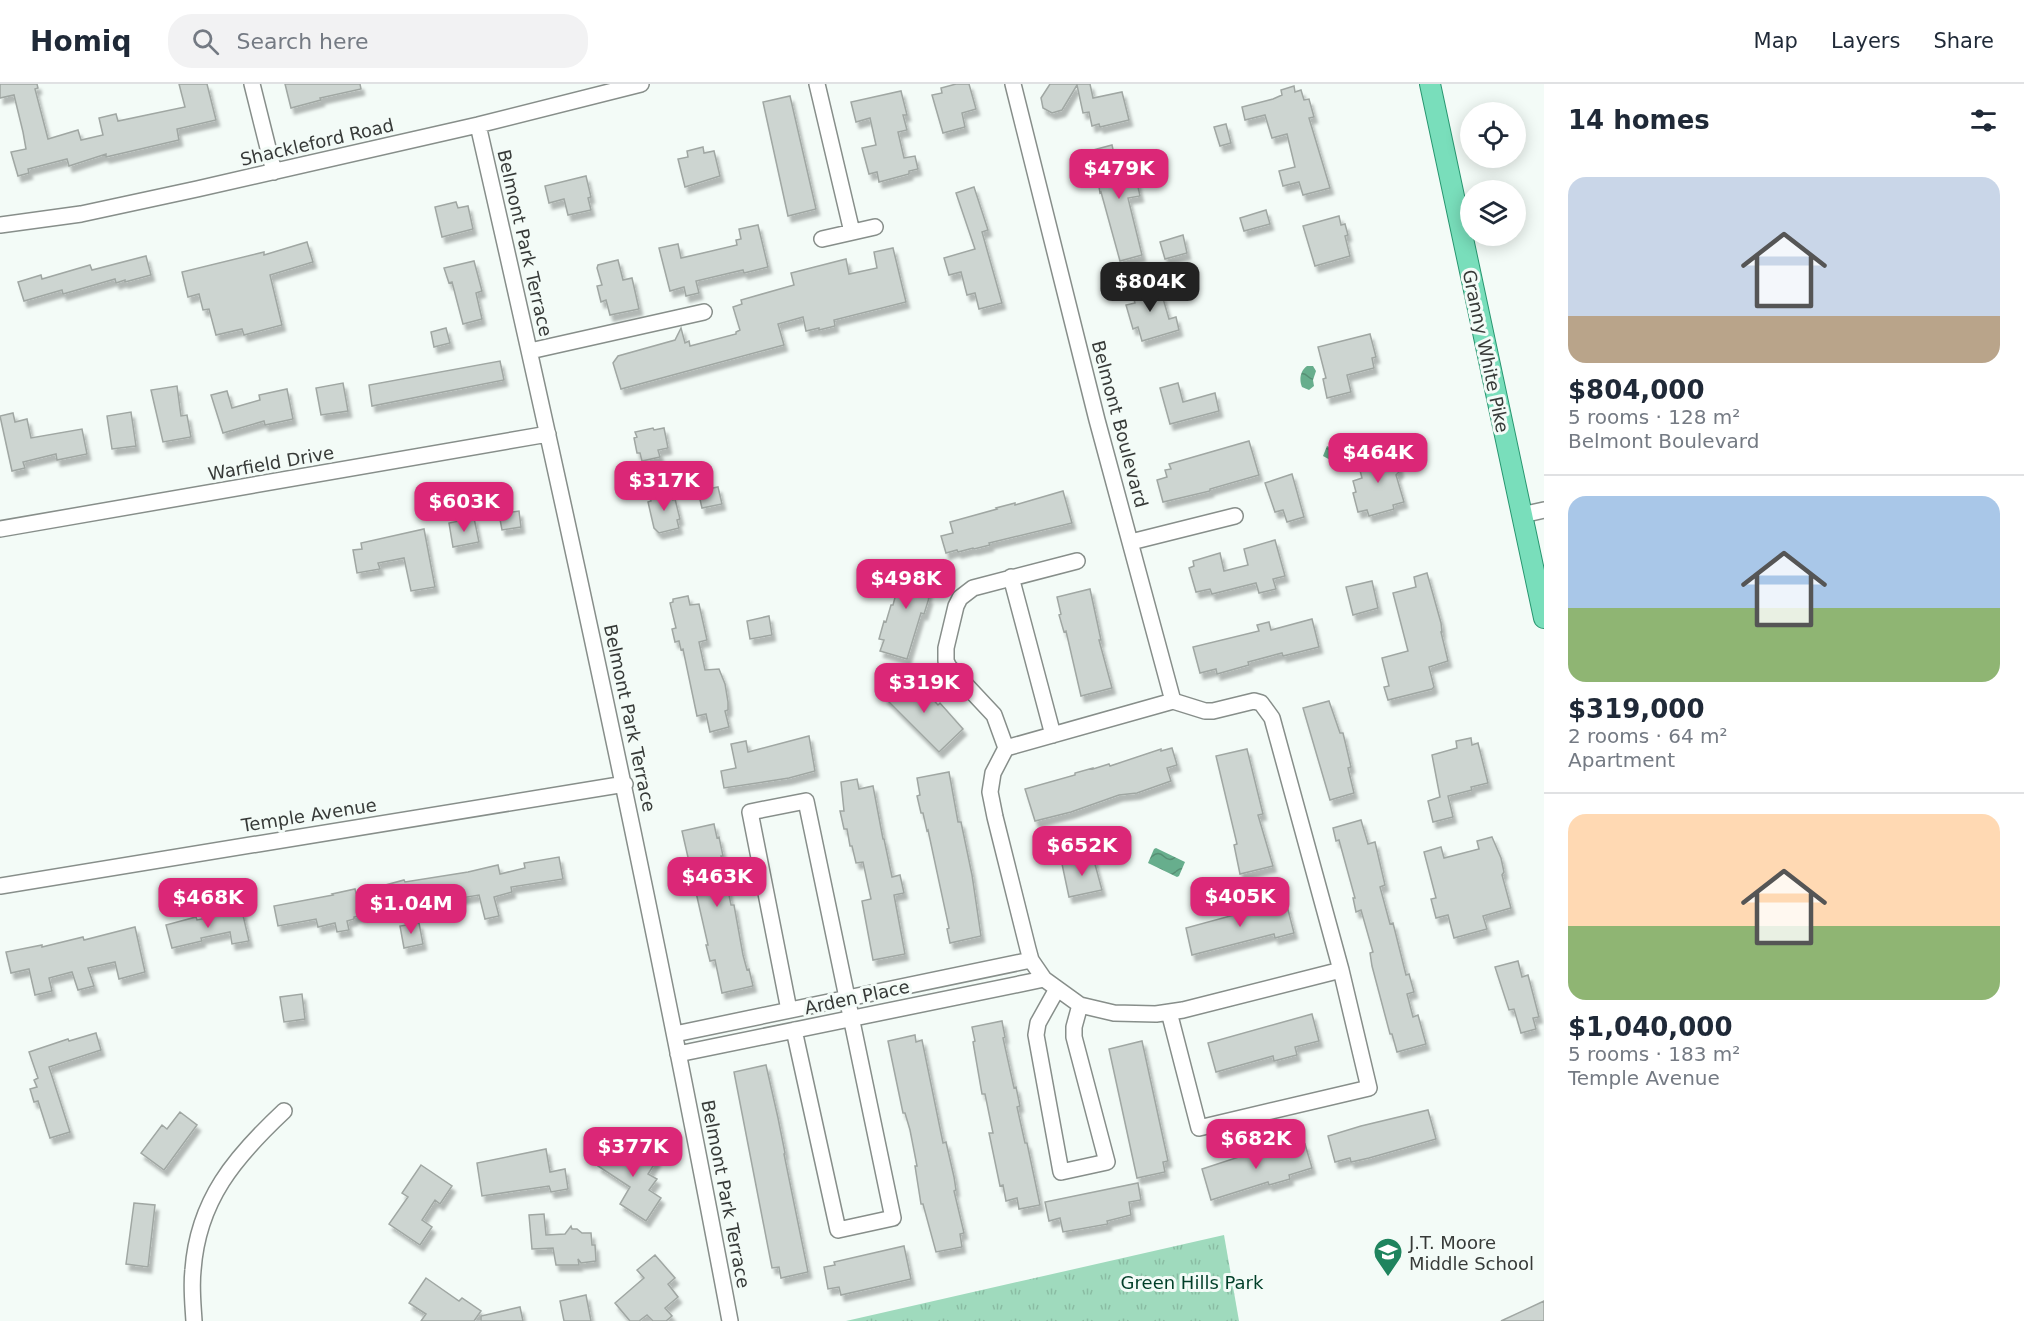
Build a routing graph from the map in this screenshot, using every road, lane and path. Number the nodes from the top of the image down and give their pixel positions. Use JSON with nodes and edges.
{"nodes":[{"id":1,"x":252,"y":84,"type":"edge"},
{"id":2,"x":641,"y":84,"type":"edge"},
{"id":3,"x":817,"y":84,"type":"edge"},
{"id":4,"x":1013,"y":84,"type":"edge"},
{"id":5,"x":1430,"y":84,"type":"edge"},
{"id":6,"x":478,"y":125,"type":"junction"},
{"id":7,"x":274,"y":172,"type":"junction"},
{"id":8,"x":0,"y":225,"type":"edge"},
{"id":9,"x":875,"y":227,"type":"dead end"},
{"id":10,"x":852,"y":232,"type":"junction"},
{"id":11,"x":822,"y":239,"type":"dead end"},
{"id":12,"x":704,"y":312,"type":"dead end"},
{"id":13,"x":530,"y":351,"type":"junction"},
{"id":14,"x":548,"y":434,"type":"junction"},
{"id":15,"x":1544,"y":510,"type":"edge"},
{"id":16,"x":1522,"y":515,"type":"junction"},
{"id":17,"x":1235,"y":516,"type":"dead end"},
{"id":18,"x":0,"y":530,"type":"edge"},
{"id":19,"x":1131,"y":542,"type":"junction"},
{"id":20,"x":1077,"y":561,"type":"dead end"},
{"id":21,"x":1011,"y":577,"type":"junction"},
{"id":22,"x":1544,"y":618,"type":"edge"},
{"id":23,"x":1173,"y":701,"type":"junction"},
{"id":24,"x":1053,"y":735,"type":"junction"},
{"id":25,"x":1006,"y":748,"type":"junction"},
{"id":26,"x":625,"y":784,"type":"junction"},
{"id":27,"x":0,"y":886,"type":"edge"},
{"id":28,"x":1031,"y":960,"type":"junction"},
{"id":29,"x":1341,"y":970,"type":"junction"},
{"id":30,"x":1044,"y":979,"type":"junction"},
{"id":31,"x":1057,"y":989,"type":"junction"},
{"id":32,"x":847,"y":998,"type":"junction"},
{"id":33,"x":1080,"y":1005,"type":"junction"},
{"id":34,"x":789,"y":1010,"type":"junction"},
{"id":35,"x":1169,"y":1012,"type":"junction"},
{"id":36,"x":850,"y":1018,"type":"junction"},
{"id":37,"x":794,"y":1030,"type":"junction"},
{"id":38,"x":675,"y":1034,"type":"junction"},
{"id":39,"x":678,"y":1054,"type":"junction"},
{"id":40,"x":284,"y":1111,"type":"dead end"},
{"id":41,"x":194,"y":1321,"type":"edge"},
{"id":42,"x":730,"y":1321,"type":"edge"}],
"edges":[{"from":1,"to":7,"type":"street"},
{"from":2,"to":6,"type":"street","name":"Shackleford Road"},
{"from":3,"to":10,"type":"street"},
{"from":4,"to":19,"type":"street","name":"Belmont Boulevard"},
{"from":5,"to":16,"type":"main road","name":"Granny White Pike"},
{"from":6,"to":7,"type":"street","name":"Shackleford Road"},
{"from":6,"to":13,"type":"street","name":"Belmont Park Terrace"},
{"from":7,"to":8,"type":"street","name":"Shackleford Road"},
{"from":9,"to":10,"type":"street"},
{"from":10,"to":11,"type":"street"},
{"from":12,"to":13,"type":"street"},
{"from":13,"to":14,"type":"street","name":"Belmont Park Terrace"},
{"from":14,"to":18,"type":"street","name":"Warfield Drive"},
{"from":14,"to":26,"type":"street","name":"Belmont Park Terrace"},
{"from":15,"to":16,"type":"street"},
{"from":16,"to":22,"type":"main road","name":"Granny White Pike"},
{"from":17,"to":19,"type":"street"},
{"from":19,"to":23,"type":"street","name":"Belmont Boulevard"},
{"from":20,"to":21,"type":"street"},
{"from":21,"to":24,"type":"street"},
{"from":21,"to":25,"type":"street"},
{"from":23,"to":24,"type":"street"},
{"from":23,"to":29,"type":"street"},
{"from":24,"to":25,"type":"street"},
{"from":25,"to":28,"type":"street"},
{"from":26,"to":27,"type":"street","name":"Temple Avenue"},
{"from":26,"to":38,"type":"street","name":"Belmont Park Terrace"},
{"from":28,"to":30,"type":"street"},
{"from":28,"to":32,"type":"street","name":"Arden Place"},
{"from":29,"to":35,"type":"street"},
{"from":29,"to":35,"type":"street"},
{"from":30,"to":31,"type":"street"},
{"from":30,"to":36,"type":"street","name":"Arden Place"},
{"from":31,"to":33,"type":"street"},
{"from":31,"to":33,"type":"street"},
{"from":32,"to":34,"type":"street","name":"Arden Place"},
{"from":32,"to":34,"type":"street"},
{"from":32,"to":36,"type":"street"},
{"from":33,"to":35,"type":"street"},
{"from":34,"to":38,"type":"street","name":"Arden Place"},
{"from":36,"to":37,"type":"street","name":"Arden Place"},
{"from":36,"to":37,"type":"street"},
{"from":37,"to":39,"type":"street","name":"Arden Place"},
{"from":38,"to":39,"type":"street","name":"Belmont Park Terrace"},
{"from":39,"to":42,"type":"street","name":"Belmont Park Terrace"},
{"from":40,"to":41,"type":"street"}]}
